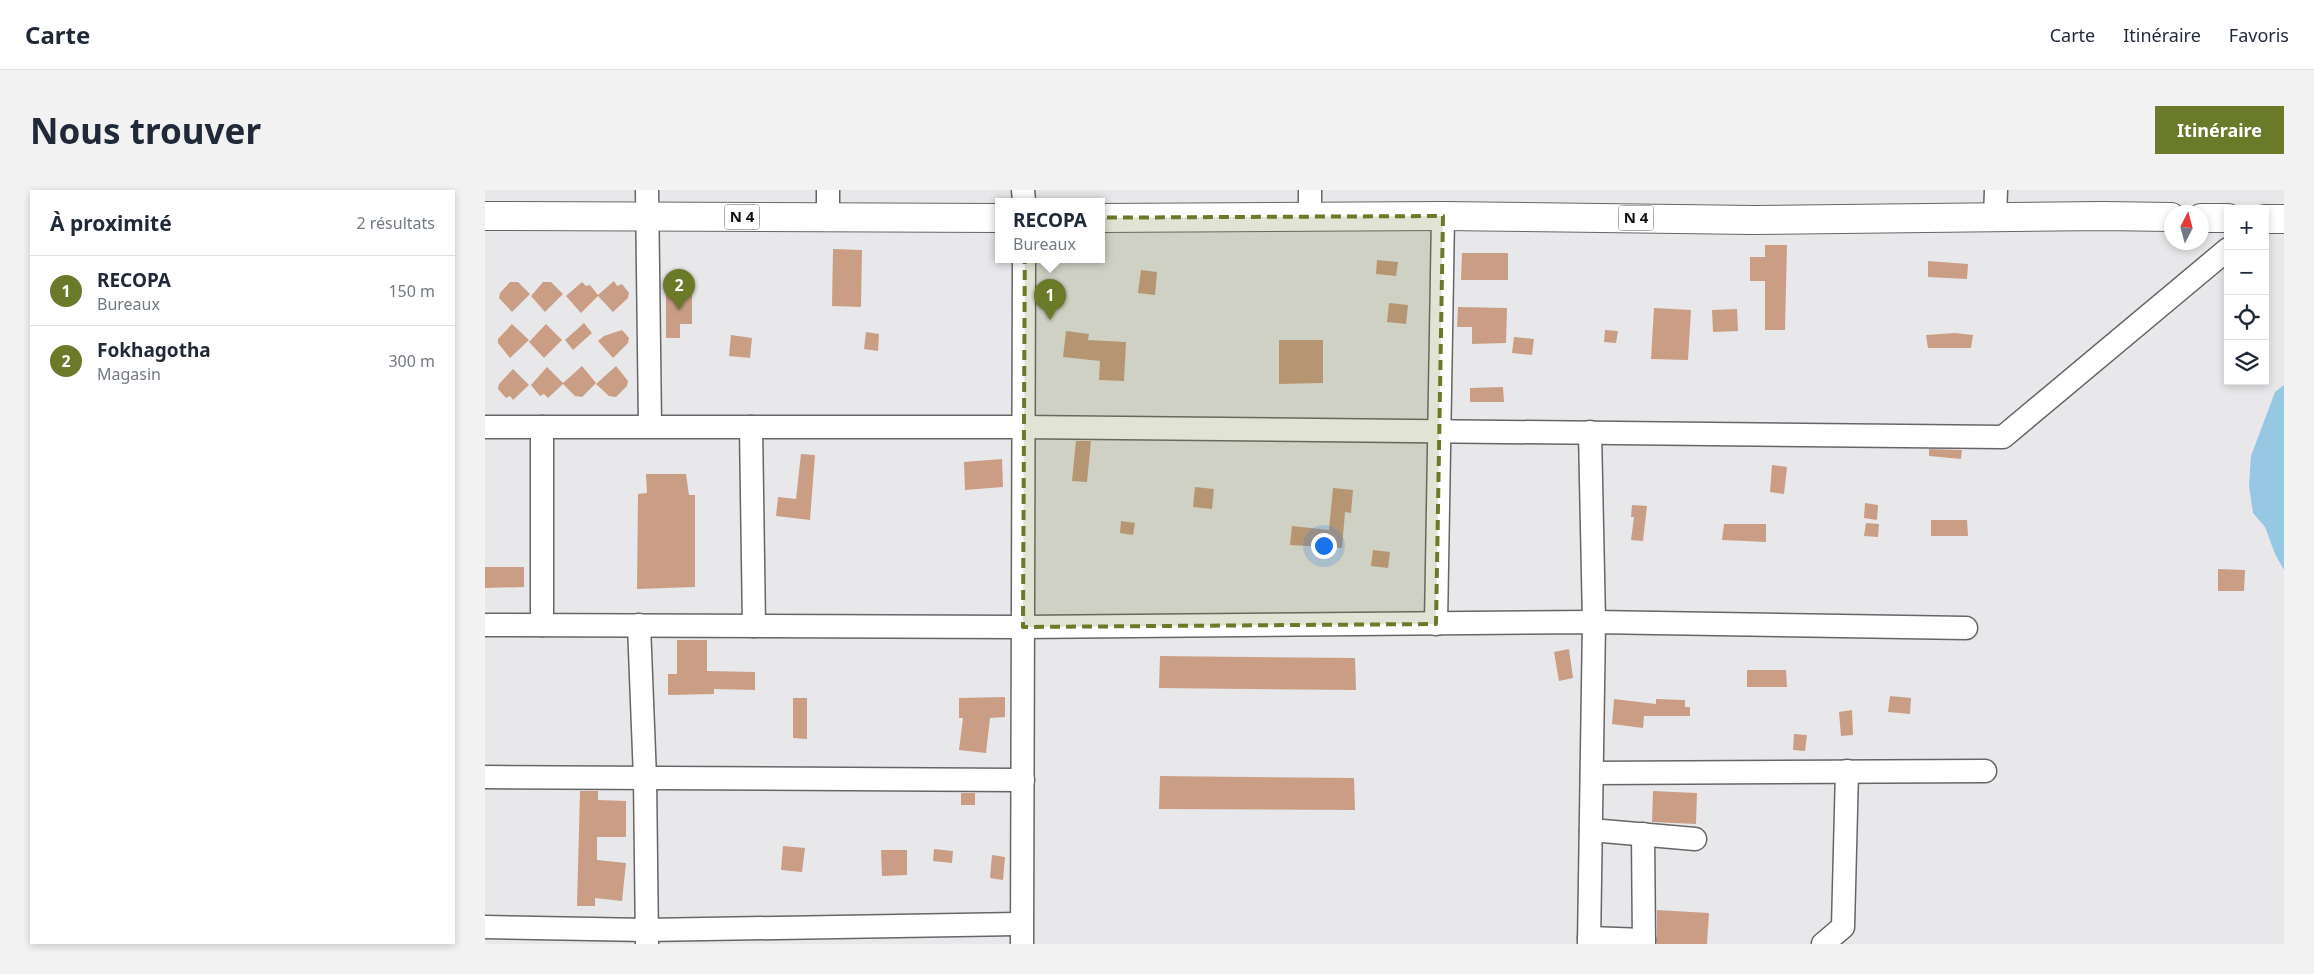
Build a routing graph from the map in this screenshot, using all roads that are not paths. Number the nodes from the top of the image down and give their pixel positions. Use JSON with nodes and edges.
{"nodes":[{"id":1,"x":647,"y":190,"type":"edge"},
{"id":2,"x":828,"y":190,"type":"edge"},
{"id":3,"x":1996,"y":190,"type":"edge"},
{"id":4,"x":1310,"y":203,"type":"edge"},
{"id":5,"x":485,"y":216,"type":"edge"},
{"id":6,"x":1443,"y":216,"type":"junction"},
{"id":7,"x":648,"y":217,"type":"junction"},
{"id":8,"x":1995,"y":217,"type":"junction"},
{"id":9,"x":2164,"y":217,"type":"edge"},
{"id":10,"x":828,"y":218,"type":"junction"},
{"id":11,"x":995,"y":218,"type":"edge"},
{"id":12,"x":1105,"y":218,"type":"edge"},
{"id":13,"x":2209,"y":218,"type":"edge"},
{"id":14,"x":2224,"y":218,"type":"edge"},
{"id":15,"x":2269,"y":219,"type":"edge"},
{"id":16,"x":2284,"y":219,"type":"edge"},
{"id":17,"x":2227,"y":250,"type":"edge"},
{"id":18,"x":1024,"y":263,"type":"edge"},
{"id":19,"x":542,"y":426,"type":"junction"},
{"id":20,"x":650,"y":426,"type":"junction"},
{"id":21,"x":485,"y":427,"type":"edge"},
{"id":22,"x":751,"y":427,"type":"junction"},
{"id":23,"x":1022,"y":427,"type":"junction"},
{"id":24,"x":1440,"y":430,"type":"junction"},
{"id":25,"x":1590,"y":432,"type":"junction"},
{"id":26,"x":1594,"y":622,"type":"junction"},
{"id":27,"x":1436,"y":624,"type":"junction"},
{"id":28,"x":485,"y":625,"type":"edge"},
{"id":29,"x":541,"y":625,"type":"junction"},
{"id":30,"x":639,"y":625,"type":"junction"},
{"id":31,"x":754,"y":626,"type":"junction"},
{"id":32,"x":1023,"y":627,"type":"junction"},
{"id":33,"x":1966,"y":628,"type":"dead end"},
{"id":34,"x":1985,"y":770,"type":"dead end"},
{"id":35,"x":1847,"y":772,"type":"junction"},
{"id":36,"x":1592,"y":773,"type":"junction"},
{"id":37,"x":485,"y":777,"type":"edge"},
{"id":38,"x":645,"y":778,"type":"junction"},
{"id":39,"x":1023,"y":780,"type":"junction"},
{"id":40,"x":1591,"y":830,"type":"junction"},
{"id":41,"x":1643,"y":834,"type":"junction"},
{"id":42,"x":1695,"y":839,"type":"dead end"},
{"id":43,"x":485,"y":927,"type":"edge"},
{"id":44,"x":1021,"y":934,"type":"edge"},
{"id":45,"x":647,"y":937,"type":"edge"},
{"id":46,"x":1589,"y":941,"type":"edge"},
{"id":47,"x":1644,"y":942,"type":"edge"},
{"id":48,"x":1823,"y":944,"type":"edge"}],
"edges":[{"from":1,"to":7,"type":"street"},
{"from":2,"to":10,"type":"street"},
{"from":3,"to":8,"type":"street"},
{"from":4,"to":6,"type":"highway","number":"N 4"},
{"from":4,"to":12,"type":"highway","number":"N 4"},
{"from":5,"to":7,"type":"highway","number":"N 4"},
{"from":6,"to":8,"type":"highway","number":"N 4"},
{"from":6,"to":24,"type":"street"},
{"from":7,"to":10,"type":"highway","number":"N 4"},
{"from":7,"to":20,"type":"street"},
{"from":8,"to":9,"type":"highway","number":"N 4"},
{"from":10,"to":11,"type":"highway","number":"N 4"},
{"from":13,"to":14,"type":"highway"},
{"from":15,"to":16,"type":"highway"},
{"from":17,"to":25,"type":"street"},
{"from":18,"to":23,"type":"street"},
{"from":19,"to":20,"type":"street"},
{"from":19,"to":21,"type":"street"},
{"from":19,"to":29,"type":"street"},
{"from":20,"to":22,"type":"street"},
{"from":22,"to":23,"type":"street"},
{"from":22,"to":31,"type":"street"},
{"from":23,"to":24,"type":"street"},
{"from":23,"to":32,"type":"street"},
{"from":24,"to":25,"type":"street"},
{"from":24,"to":27,"type":"street"},
{"from":25,"to":26,"type":"street"},
{"from":26,"to":27,"type":"street"},
{"from":26,"to":33,"type":"street"},
{"from":26,"to":36,"type":"street"},
{"from":27,"to":32,"type":"street"},
{"from":28,"to":29,"type":"street"},
{"from":29,"to":30,"type":"street"},
{"from":30,"to":31,"type":"street"},
{"from":30,"to":38,"type":"street"},
{"from":31,"to":32,"type":"street"},
{"from":32,"to":39,"type":"street"},
{"from":34,"to":35,"type":"street"},
{"from":35,"to":36,"type":"street"},
{"from":35,"to":48,"type":"street"},
{"from":36,"to":40,"type":"street"},
{"from":37,"to":38,"type":"street"},
{"from":38,"to":39,"type":"street"},
{"from":38,"to":45,"type":"street"},
{"from":39,"to":44,"type":"street"},
{"from":40,"to":41,"type":"street"},
{"from":40,"to":46,"type":"street"},
{"from":41,"to":42,"type":"street"},
{"from":41,"to":47,"type":"street"},
{"from":43,"to":45,"type":"street"},
{"from":44,"to":45,"type":"street"},
{"from":46,"to":47,"type":"street"}]}
